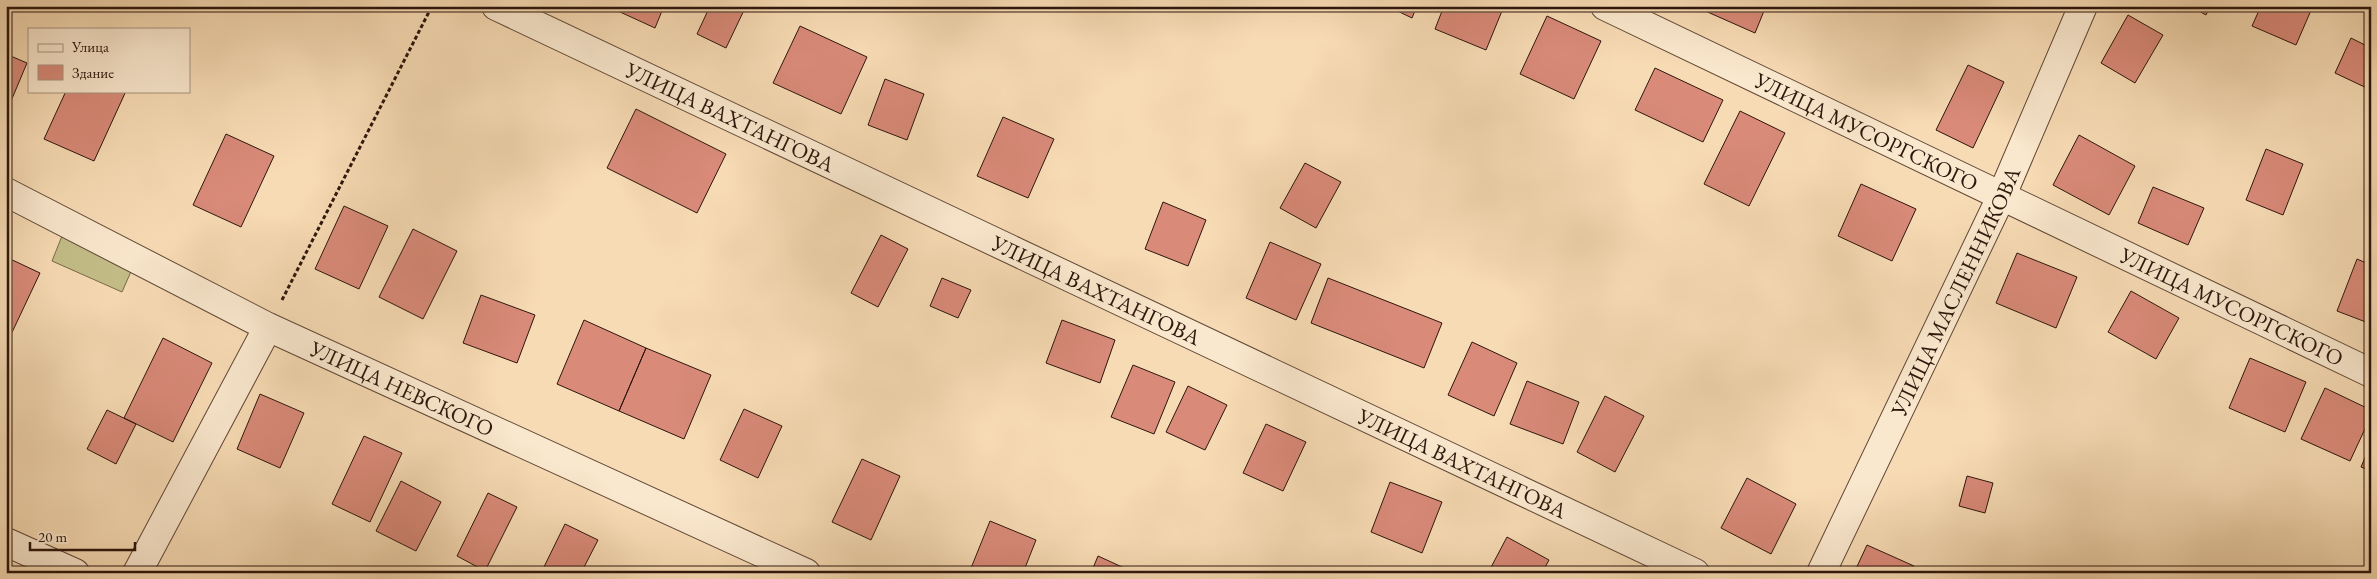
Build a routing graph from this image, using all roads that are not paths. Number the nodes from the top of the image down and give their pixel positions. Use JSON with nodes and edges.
{"nodes":[{"id":1,"x":496,"y":6,"type":"edge"},
{"id":2,"x":1605,"y":6,"type":"edge"},
{"id":3,"x":2083,"y":6,"type":"edge"},
{"id":4,"x":6,"y":192,"type":"edge"},
{"id":5,"x":2002,"y":195,"type":"junction"},
{"id":6,"x":268,"y":327,"type":"junction"},
{"id":7,"x":2371,"y":373,"type":"edge"},
{"id":8,"x":6,"y":542,"type":"edge"},
{"id":9,"x":75,"y":573,"type":"edge"},
{"id":10,"x":137,"y":573,"type":"edge"},
{"id":11,"x":806,"y":573,"type":"edge"},
{"id":12,"x":1695,"y":573,"type":"edge"},
{"id":13,"x":1821,"y":573,"type":"edge"}],
"edges":[{"from":1,"to":12,"type":"street","name":"УЛИЦА ВАХТАНГОВА"},
{"from":2,"to":5,"type":"street","name":"УЛИЦА МУСОРГСКОГО"},
{"from":3,"to":5,"type":"street","name":"УЛИЦА МАСЛЕННИКОВА"},
{"from":4,"to":6,"type":"street","name":"УЛИЦА НЕВСКОГО"},
{"from":5,"to":7,"type":"street","name":"УЛИЦА МУСОРГСКОГО"},
{"from":5,"to":13,"type":"street","name":"УЛИЦА МАСЛЕННИКОВА"},
{"from":6,"to":10,"type":"street"},
{"from":6,"to":11,"type":"street","name":"УЛИЦА НЕВСКОГО"},
{"from":8,"to":9,"type":"street"}]}
